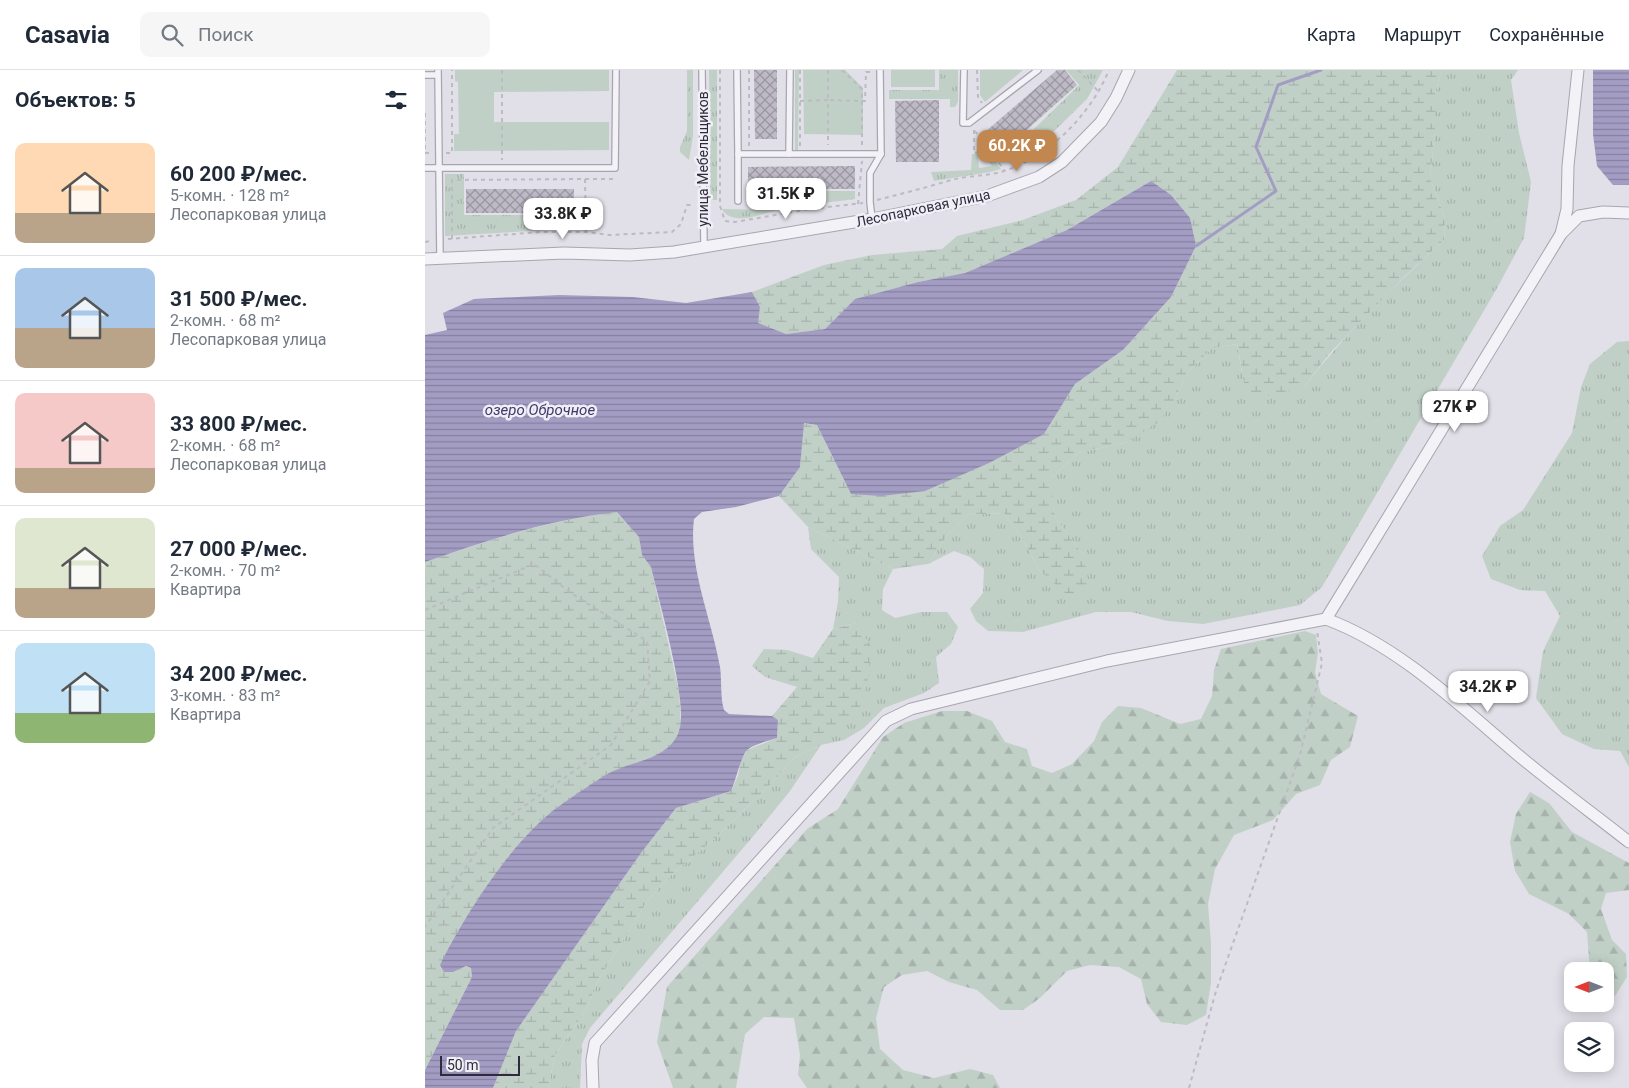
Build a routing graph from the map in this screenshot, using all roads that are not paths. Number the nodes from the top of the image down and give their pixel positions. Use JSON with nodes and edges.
{"nodes":[{"id":1,"x":616,"y":70,"type":"edge"},
{"id":2,"x":702,"y":70,"type":"edge"},
{"id":3,"x":737,"y":70,"type":"edge"},
{"id":4,"x":790,"y":70,"type":"edge"},
{"id":5,"x":964,"y":70,"type":"edge"},
{"id":6,"x":1038,"y":70,"type":"edge"},
{"id":7,"x":1129,"y":70,"type":"edge"},
{"id":8,"x":1578,"y":70,"type":"edge"},
{"id":9,"x":880,"y":71,"type":"edge"},
{"id":10,"x":437,"y":72,"type":"edge"},
{"id":11,"x":425,"y":75,"type":"edge"},
{"id":12,"x":737,"y":154,"type":"junction"},
{"id":13,"x":789,"y":154,"type":"junction"},
{"id":14,"x":881,"y":154,"type":"junction"},
{"id":15,"x":425,"y":168,"type":"edge"},
{"id":16,"x":438,"y":168,"type":"junction"},
{"id":17,"x":737,"y":201,"type":"dead end"},
{"id":18,"x":1629,"y":212,"type":"edge"},
{"id":19,"x":873,"y":219,"type":"junction"},
{"id":20,"x":1561,"y":234,"type":"junction"},
{"id":21,"x":704,"y":248,"type":"junction"},
{"id":22,"x":440,"y":258,"type":"junction"},
{"id":23,"x":425,"y":259,"type":"edge"},
{"id":24,"x":1321,"y":620,"type":"junction"},
{"id":25,"x":1629,"y":842,"type":"edge"},
{"id":26,"x":593,"y":1088,"type":"edge"}],
"edges":[{"from":1,"to":16,"type":"lane"},
{"from":2,"to":21,"type":"lane","name":"улица Мебельщиков"},
{"from":3,"to":12,"type":"lane"},
{"from":4,"to":13,"type":"lane"},
{"from":5,"to":6,"type":"lane"},
{"from":7,"to":19,"type":"street","name":"Лесопарковая улица"},
{"from":8,"to":20,"type":"street"},
{"from":9,"to":14,"type":"lane"},
{"from":10,"to":11,"type":"lane"},
{"from":10,"to":16,"type":"lane"},
{"from":12,"to":13,"type":"lane"},
{"from":12,"to":17,"type":"lane"},
{"from":13,"to":14,"type":"lane"},
{"from":14,"to":19,"type":"lane"},
{"from":15,"to":16,"type":"lane"},
{"from":16,"to":22,"type":"lane"},
{"from":18,"to":20,"type":"street"},
{"from":19,"to":21,"type":"street","name":"Лесопарковая улица"},
{"from":20,"to":24,"type":"street"},
{"from":21,"to":22,"type":"street","name":"Лесопарковая улица"},
{"from":22,"to":23,"type":"street","name":"Лесопарковая улица"},
{"from":24,"to":25,"type":"street"},
{"from":24,"to":26,"type":"street"}]}
